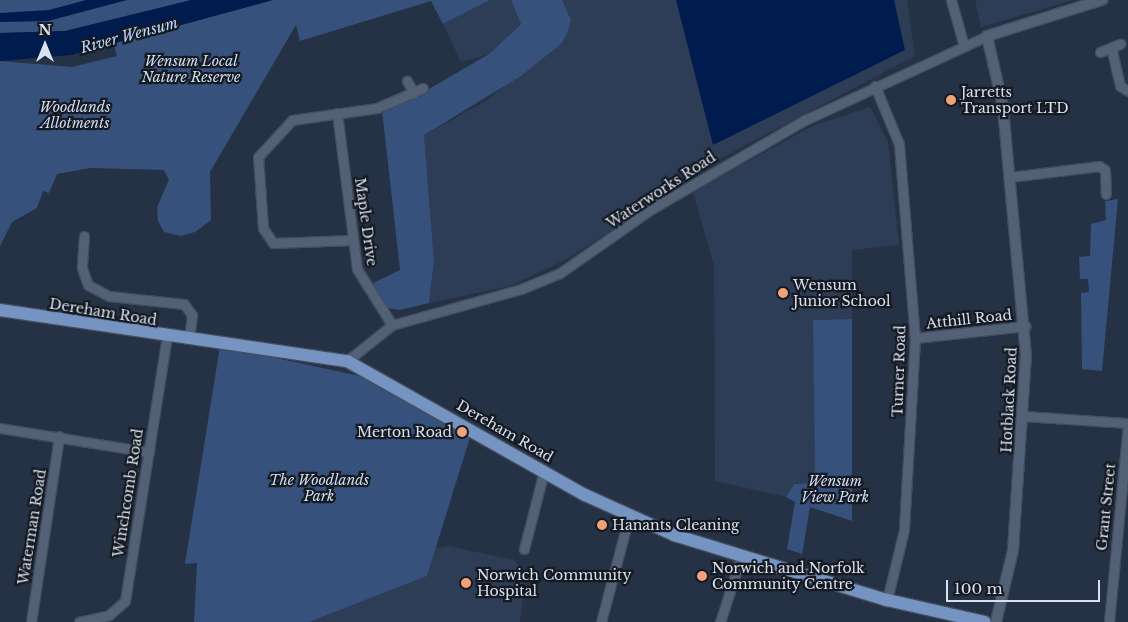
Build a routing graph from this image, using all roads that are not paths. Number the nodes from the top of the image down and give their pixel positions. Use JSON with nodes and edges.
{"nodes":[{"id":1,"x":951,"y":0,"type":"edge"},
{"id":2,"x":1102,"y":0,"type":"edge"},
{"id":3,"x":988,"y":36,"type":"junction"},
{"id":4,"x":1120,"y":44,"type":"dead end"},
{"id":5,"x":964,"y":46,"type":"junction"},
{"id":6,"x":1112,"y":51,"type":"junction"},
{"id":7,"x":1100,"y":52,"type":"dead end"},
{"id":8,"x":407,"y":81,"type":"dead end"},
{"id":9,"x":875,"y":86,"type":"junction"},
{"id":10,"x":423,"y":88,"type":"dead end"},
{"id":11,"x":1128,"y":90,"type":"edge"},
{"id":12,"x":414,"y":93,"type":"junction"},
{"id":13,"x":337,"y":113,"type":"junction"},
{"id":14,"x":1010,"y":177,"type":"junction"},
{"id":15,"x":1106,"y":194,"type":"dead end"},
{"id":16,"x":84,"y":236,"type":"dead end"},
{"id":17,"x":353,"y":240,"type":"junction"},
{"id":18,"x":0,"y":310,"type":"edge"},
{"id":19,"x":392,"y":325,"type":"junction"},
{"id":20,"x":1025,"y":326,"type":"junction"},
{"id":21,"x":167,"y":337,"type":"junction"},
{"id":22,"x":915,"y":338,"type":"junction"},
{"id":23,"x":189,"y":340,"type":"junction"},
{"id":24,"x":347,"y":361,"type":"junction"},
{"id":25,"x":1024,"y":416,"type":"junction"},
{"id":26,"x":1128,"y":424,"type":"edge"},
{"id":27,"x":0,"y":428,"type":"edge"},
{"id":28,"x":59,"y":436,"type":"junction"},
{"id":29,"x":149,"y":452,"type":"junction"},
{"id":30,"x":544,"y":471,"type":"junction"},
{"id":31,"x":629,"y":516,"type":"junction"},
{"id":32,"x":524,"y":549,"type":"dead end"},
{"id":33,"x":741,"y":556,"type":"junction"},
{"id":34,"x":887,"y":600,"type":"junction"},
{"id":35,"x":31,"y":622,"type":"edge"},
{"id":36,"x":79,"y":622,"type":"edge"},
{"id":37,"x":601,"y":622,"type":"edge"},
{"id":38,"x":720,"y":622,"type":"edge"},
{"id":39,"x":985,"y":622,"type":"edge"},
{"id":40,"x":996,"y":622,"type":"edge"},
{"id":41,"x":1109,"y":622,"type":"edge"}],
"edges":[{"from":1,"to":5,"type":"street"},
{"from":2,"to":3,"type":"street","name":"Waterworks Road"},
{"from":3,"to":5,"type":"street","name":"Waterworks Road"},
{"from":3,"to":14,"type":"street","name":"Hotblack Road"},
{"from":4,"to":6,"type":"street"},
{"from":5,"to":9,"type":"street","name":"Waterworks Road"},
{"from":6,"to":7,"type":"street"},
{"from":6,"to":11,"type":"street"},
{"from":8,"to":12,"type":"street"},
{"from":9,"to":19,"type":"street","name":"Waterworks Road"},
{"from":9,"to":22,"type":"street","name":"Turner Road"},
{"from":10,"to":12,"type":"street"},
{"from":12,"to":13,"type":"street"},
{"from":13,"to":17,"type":"street","name":"Maple Drive"},
{"from":13,"to":17,"type":"street"},
{"from":14,"to":15,"type":"street"},
{"from":14,"to":20,"type":"street","name":"Hotblack Road"},
{"from":16,"to":23,"type":"street"},
{"from":17,"to":19,"type":"street","name":"Maple Drive"},
{"from":18,"to":21,"type":"main road","name":"Dereham Road"},
{"from":19,"to":24,"type":"street","name":"Waterworks Road"},
{"from":20,"to":22,"type":"street","name":"Atthill Road"},
{"from":20,"to":25,"type":"street","name":"Hotblack Road"},
{"from":21,"to":23,"type":"main road","name":"Dereham Road"},
{"from":21,"to":29,"type":"street","name":"Winchcomb Road"},
{"from":22,"to":34,"type":"street","name":"Turner Road"},
{"from":23,"to":24,"type":"main road","name":"Dereham Road"},
{"from":24,"to":30,"type":"main road","name":"Dereham Road"},
{"from":25,"to":26,"type":"street"},
{"from":25,"to":40,"type":"street","name":"Hotblack Road"},
{"from":26,"to":41,"type":"street","name":"Grant Street"},
{"from":27,"to":28,"type":"street"},
{"from":28,"to":29,"type":"street"},
{"from":28,"to":35,"type":"street","name":"Waterman Road"},
{"from":29,"to":36,"type":"street","name":"Winchcomb Road"},
{"from":30,"to":31,"type":"main road","name":"Dereham Road"},
{"from":30,"to":32,"type":"street"},
{"from":31,"to":33,"type":"main road","name":"Dereham Road"},
{"from":31,"to":37,"type":"street"},
{"from":33,"to":34,"type":"main road","name":"Dereham Road"},
{"from":33,"to":38,"type":"street"},
{"from":34,"to":39,"type":"main road","name":"Dereham Road"}]}
